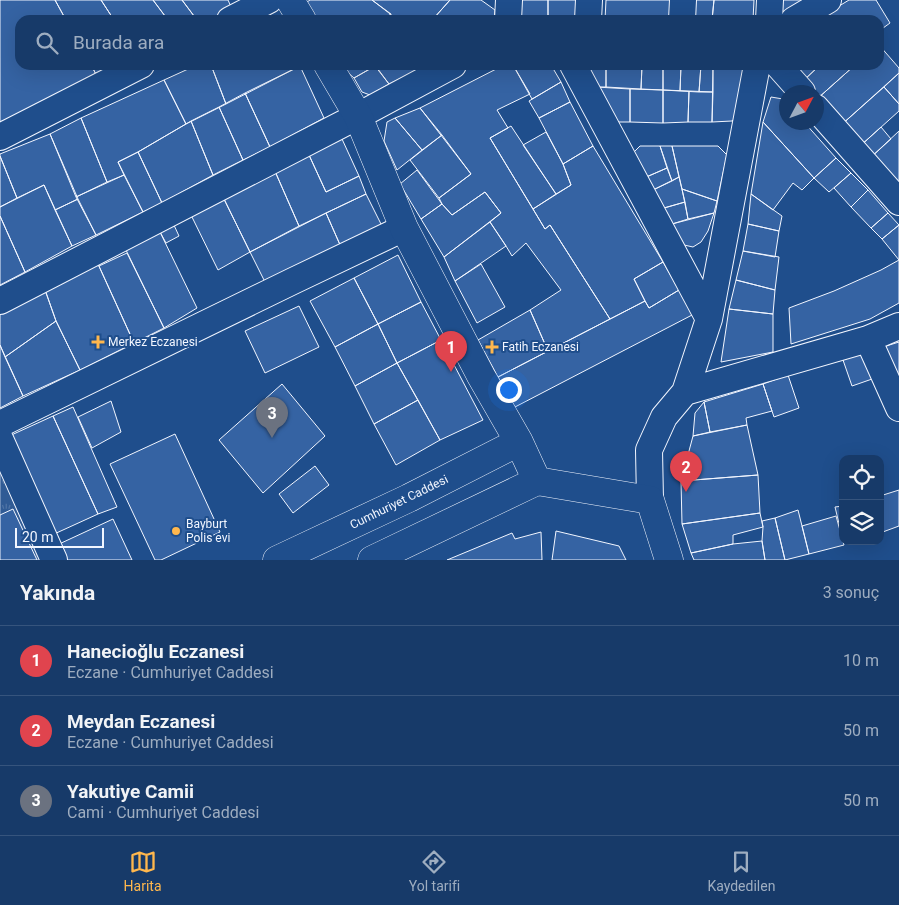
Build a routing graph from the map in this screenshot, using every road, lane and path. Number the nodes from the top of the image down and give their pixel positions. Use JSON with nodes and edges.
{"nodes":[{"id":1,"x":269,"y":0,"type":"edge"},
{"id":2,"x":290,"y":0,"type":"edge"},
{"id":3,"x":509,"y":0,"type":"edge"},
{"id":4,"x":589,"y":0,"type":"edge"},
{"id":5,"x":683,"y":0,"type":"edge"},
{"id":6,"x":770,"y":0,"type":"edge"},
{"id":7,"x":828,"y":0,"type":"edge"},
{"id":8,"x":240,"y":15,"type":"edge"},
{"id":9,"x":299,"y":15,"type":"edge"},
{"id":10,"x":508,"y":15,"type":"edge"},
{"id":11,"x":588,"y":15,"type":"edge"},
{"id":12,"x":682,"y":15,"type":"edge"},
{"id":13,"x":769,"y":15,"type":"edge"},
{"id":14,"x":802,"y":15,"type":"edge"},
{"id":15,"x":132,"y":70,"type":"edge"},
{"id":16,"x":331,"y":70,"type":"edge"},
{"id":17,"x":444,"y":70,"type":"edge"},
{"id":18,"x":576,"y":70,"type":"edge"},
{"id":19,"x":756,"y":70,"type":"edge"},
{"id":20,"x":782,"y":70,"type":"edge"},
{"id":21,"x":796,"y":85,"type":"edge"},
{"id":22,"x":358,"y":116,"type":"junction"},
{"id":23,"x":824,"y":117,"type":"edge"},
{"id":24,"x":0,"y":137,"type":"edge"},
{"id":25,"x":899,"y":202,"type":"edge"},
{"id":26,"x":404,"y":228,"type":"junction"},
{"id":27,"x":0,"y":300,"type":"edge"},
{"id":28,"x":708,"y":319,"type":"junction"},
{"id":29,"x":899,"y":326,"type":"edge"},
{"id":30,"x":868,"y":339,"type":"junction"},
{"id":31,"x":685,"y":392,"type":"junction"},
{"id":32,"x":899,"y":408,"type":"edge"},
{"id":33,"x":0,"y":424,"type":"edge"},
{"id":34,"x":0,"y":439,"type":"edge"},
{"id":35,"x":519,"y":442,"type":"junction"},
{"id":36,"x":538,"y":481,"type":"junction"},
{"id":37,"x":650,"y":500,"type":"junction"},
{"id":38,"x":54,"y":560,"type":"edge"},
{"id":39,"x":277,"y":560,"type":"edge"},
{"id":40,"x":372,"y":560,"type":"edge"},
{"id":41,"x":669,"y":560,"type":"edge"}],
"edges":[{"from":1,"to":8,"type":"street"},
{"from":2,"to":9,"type":"main road"},
{"from":3,"to":10,"type":"street"},
{"from":4,"to":11,"type":"street"},
{"from":5,"to":12,"type":"street"},
{"from":6,"to":13,"type":"street"},
{"from":7,"to":14,"type":"street"},
{"from":15,"to":24,"type":"street"},
{"from":16,"to":22,"type":"main road"},
{"from":17,"to":22,"type":"street"},
{"from":18,"to":28,"type":"street"},
{"from":19,"to":28,"type":"street"},
{"from":20,"to":21,"type":"street"},
{"from":22,"to":26,"type":"main road"},
{"from":22,"to":27,"type":"street"},
{"from":23,"to":25,"type":"street"},
{"from":26,"to":33,"type":"street"},
{"from":26,"to":35,"type":"main road"},
{"from":28,"to":31,"type":"street"},
{"from":29,"to":30,"type":"street"},
{"from":30,"to":31,"type":"street"},
{"from":30,"to":32,"type":"street"},
{"from":31,"to":37,"type":"street"},
{"from":34,"to":38,"type":"street"},
{"from":35,"to":36,"type":"main road"},
{"from":35,"to":39,"type":"main road","name":"Cumhuriyet Caddesi"},
{"from":36,"to":37,"type":"main road"},
{"from":36,"to":40,"type":"main road"},
{"from":37,"to":41,"type":"main road"}]}
